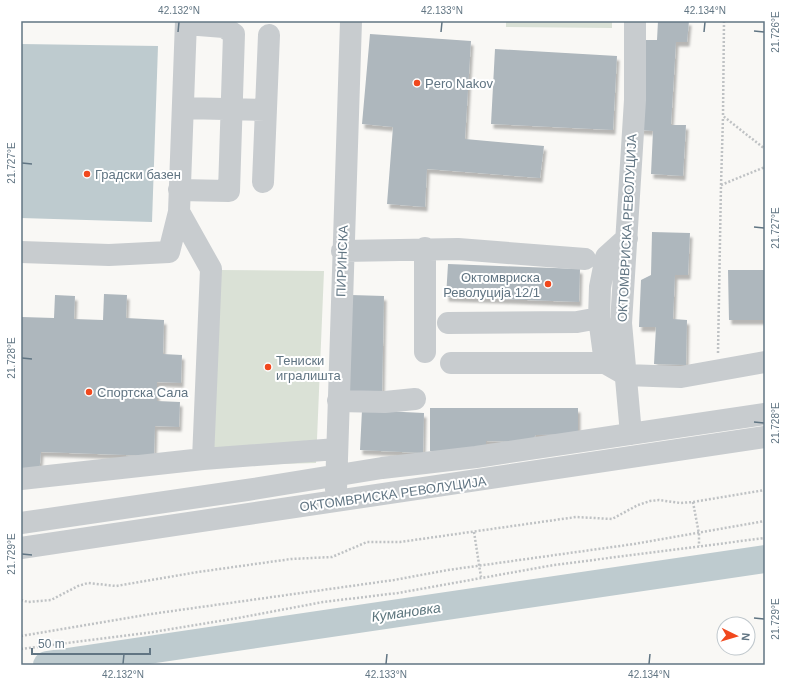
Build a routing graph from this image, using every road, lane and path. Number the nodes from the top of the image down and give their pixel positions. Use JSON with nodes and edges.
{"nodes":[{"id":1,"x":351,"y":21,"type":"edge"},
{"id":2,"x":635,"y":21,"type":"edge"},
{"id":3,"x":724,"y":21,"type":"edge"},
{"id":4,"x":186,"y":22,"type":"edge"},
{"id":5,"x":269,"y":35,"type":"dead end"},
{"id":6,"x":183,"y":108,"type":"junction"},
{"id":7,"x":232,"y":109,"type":"junction"},
{"id":8,"x":265,"y":110,"type":"junction"},
{"id":9,"x":723,"y":116,"type":"junction"},
{"id":10,"x":765,"y":149,"type":"edge"},
{"id":11,"x":765,"y":167,"type":"edge"},
{"id":12,"x":263,"y":182,"type":"dead end"},
{"id":13,"x":721,"y":185,"type":"junction"},
{"id":14,"x":179,"y":190,"type":"junction"},
{"id":15,"x":178,"y":212,"type":"junction"},
{"id":16,"x":627,"y":238,"type":"junction"},
{"id":17,"x":426,"y":248,"type":"junction"},
{"id":18,"x":342,"y":251,"type":"junction"},
{"id":19,"x":21,"y":252,"type":"edge"},
{"id":20,"x":585,"y":258,"type":"dead end"},
{"id":21,"x":599,"y":318,"type":"junction"},
{"id":22,"x":448,"y":323,"type":"dead end"},
{"id":23,"x":425,"y":352,"type":"dead end"},
{"id":24,"x":765,"y":362,"type":"edge"},
{"id":25,"x":451,"y":363,"type":"dead end"},
{"id":26,"x":605,"y":363,"type":"junction"},
{"id":27,"x":718,"y":371,"type":"junction"},
{"id":28,"x":626,"y":374,"type":"junction"},
{"id":29,"x":415,"y":399,"type":"dead end"},
{"id":30,"x":338,"y":401,"type":"junction"},
{"id":31,"x":765,"y":414,"type":"edge"},
{"id":32,"x":631,"y":434,"type":"junction"},
{"id":33,"x":765,"y":438,"type":"edge"},
{"id":34,"x":337,"y":449,"type":"junction"},
{"id":35,"x":203,"y":459,"type":"junction"},
{"id":36,"x":336,"y":476,"type":"junction"},
{"id":37,"x":21,"y":479,"type":"edge"},
{"id":38,"x":765,"y":490,"type":"edge"},
{"id":39,"x":336,"y":501,"type":"junction"},
{"id":40,"x":693,"y":502,"type":"junction"},
{"id":41,"x":765,"y":521,"type":"edge"},
{"id":42,"x":21,"y":523,"type":"edge"},
{"id":43,"x":474,"y":532,"type":"junction"},
{"id":44,"x":699,"y":534,"type":"junction"},
{"id":45,"x":765,"y":538,"type":"edge"},
{"id":46,"x":699,"y":546,"type":"junction"},
{"id":47,"x":21,"y":548,"type":"edge"},
{"id":48,"x":480,"y":566,"type":"junction"},
{"id":49,"x":481,"y":577,"type":"junction"},
{"id":50,"x":21,"y":600,"type":"edge"},
{"id":51,"x":21,"y":636,"type":"edge"},
{"id":52,"x":21,"y":648,"type":"edge"}],
"edges":[{"from":1,"to":18,"type":"street","name":"ПИРИНСКА"},
{"from":2,"to":16,"type":"street","name":"ОКТОМВРИСКА РЕВОЛУЦИЈА"},
{"from":3,"to":9,"type":"path"},
{"from":4,"to":6,"type":"street"},
{"from":4,"to":7,"type":"street"},
{"from":5,"to":8,"type":"street"},
{"from":6,"to":7,"type":"street"},
{"from":6,"to":14,"type":"street"},
{"from":7,"to":8,"type":"street"},
{"from":7,"to":14,"type":"street"},
{"from":8,"to":12,"type":"street"},
{"from":9,"to":10,"type":"path"},
{"from":9,"to":13,"type":"path"},
{"from":11,"to":13,"type":"path"},
{"from":13,"to":27,"type":"path"},
{"from":14,"to":15,"type":"street"},
{"from":15,"to":19,"type":"street"},
{"from":15,"to":35,"type":"street"},
{"from":16,"to":21,"type":"street"},
{"from":16,"to":28,"type":"street","name":"ОКТОМВРИСКА РЕВОЛУЦИЈА"},
{"from":17,"to":18,"type":"street"},
{"from":17,"to":20,"type":"street"},
{"from":17,"to":23,"type":"street"},
{"from":18,"to":30,"type":"street","name":"ПИРИНСКА"},
{"from":21,"to":22,"type":"street"},
{"from":21,"to":26,"type":"street"},
{"from":24,"to":27,"type":"street"},
{"from":25,"to":26,"type":"street"},
{"from":26,"to":28,"type":"street"},
{"from":27,"to":28,"type":"street"},
{"from":28,"to":32,"type":"street","name":"ОКТОМВРИСКА РЕВОЛУЦИЈА"},
{"from":29,"to":30,"type":"street"},
{"from":30,"to":34,"type":"street","name":"ПИРИНСКА"},
{"from":31,"to":32,"type":"street","name":"ОКТОМВРИСКА РЕВОЛУЦИЈА"},
{"from":32,"to":36,"type":"street","name":"ОКТОМВРИСКА РЕВОЛУЦИЈА"},
{"from":33,"to":39,"type":"street","name":"ОКТОМВРИСКА РЕВОЛУЦИЈА"},
{"from":34,"to":35,"type":"street"},
{"from":34,"to":36,"type":"street","name":"ПИРИНСКА"},
{"from":35,"to":37,"type":"street"},
{"from":36,"to":39,"type":"street","name":"ПИРИНСКА"},
{"from":36,"to":42,"type":"street","name":"ОКТОМВРИСКА РЕВОЛУЦИЈА"},
{"from":38,"to":40,"type":"path"},
{"from":39,"to":47,"type":"street","name":"ОКТОМВРИСКА РЕВОЛУЦИЈА"},
{"from":40,"to":43,"type":"path"},
{"from":40,"to":44,"type":"path"},
{"from":41,"to":44,"type":"path"},
{"from":43,"to":48,"type":"path"},
{"from":43,"to":50,"type":"path"},
{"from":44,"to":46,"type":"path"},
{"from":44,"to":48,"type":"path"},
{"from":45,"to":46,"type":"path"},
{"from":46,"to":49,"type":"path"},
{"from":48,"to":49,"type":"path"},
{"from":48,"to":51,"type":"path"},
{"from":49,"to":52,"type":"path"}]}
